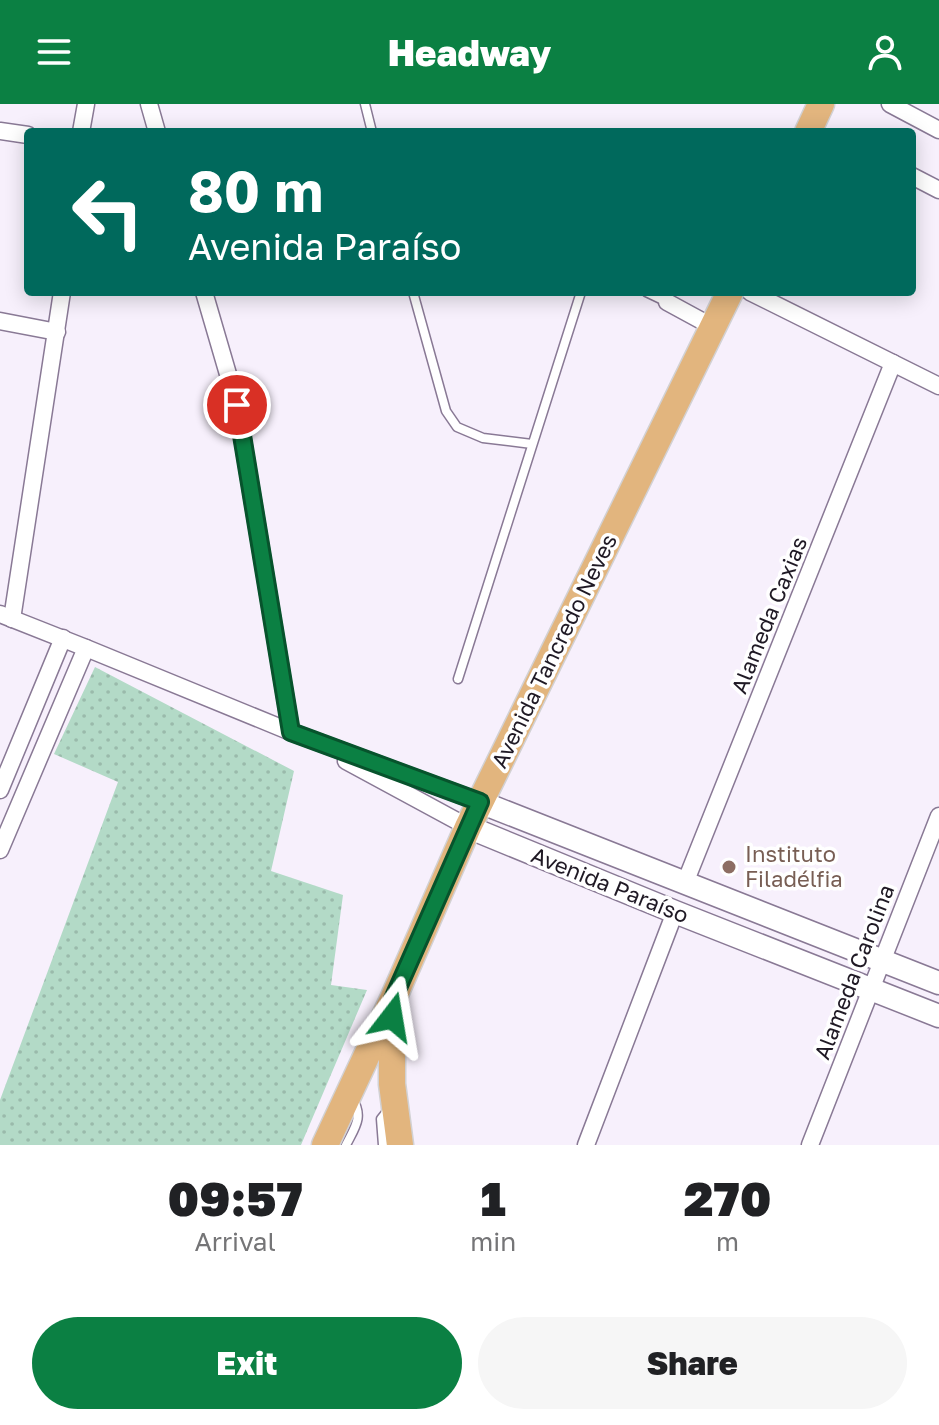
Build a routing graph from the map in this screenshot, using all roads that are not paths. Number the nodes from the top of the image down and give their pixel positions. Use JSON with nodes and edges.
{"nodes":[{"id":1,"x":86,"y":104,"type":"edge"},
{"id":2,"x":149,"y":104,"type":"edge"},
{"id":3,"x":365,"y":104,"type":"edge"},
{"id":4,"x":890,"y":104,"type":"edge"},
{"id":5,"x":82,"y":128,"type":"edge"},
{"id":6,"x":156,"y":128,"type":"edge"},
{"id":7,"x":371,"y":128,"type":"edge"},
{"id":8,"x":939,"y":130,"type":"edge"},
{"id":9,"x":0,"y":131,"type":"edge"},
{"id":10,"x":24,"y":134,"type":"edge"},
{"id":11,"x":916,"y":178,"type":"edge"},
{"id":12,"x":939,"y":190,"type":"edge"},
{"id":13,"x":62,"y":296,"type":"edge"},
{"id":14,"x":205,"y":296,"type":"edge"},
{"id":15,"x":414,"y":296,"type":"edge"},
{"id":16,"x":580,"y":296,"type":"edge"},
{"id":17,"x":654,"y":296,"type":"edge"},
{"id":18,"x":728,"y":296,"type":"edge"},
{"id":19,"x":758,"y":296,"type":"edge"},
{"id":20,"x":667,"y":302,"type":"joint"},
{"id":21,"x":0,"y":321,"type":"edge"},
{"id":22,"x":713,"y":327,"type":"junction"},
{"id":23,"x":57,"y":332,"type":"junction"},
{"id":24,"x":893,"y":363,"type":"junction"},
{"id":25,"x":939,"y":386,"type":"edge"},
{"id":26,"x":532,"y":444,"type":"junction"},
{"id":27,"x":6,"y":616,"type":"edge"},
{"id":28,"x":63,"y":638,"type":"junction"},
{"id":29,"x":86,"y":648,"type":"junction"},
{"id":30,"x":458,"y":679,"type":"dead end"},
{"id":31,"x":291,"y":732,"type":"junction"},
{"id":32,"x":0,"y":790,"type":"edge"},
{"id":33,"x":480,"y":802,"type":"junction"},
{"id":34,"x":939,"y":816,"type":"edge"},
{"id":35,"x":468,"y":827,"type":"junction"},
{"id":36,"x":0,"y":850,"type":"edge"},
{"id":37,"x":685,"y":883,"type":"junction"},
{"id":38,"x":675,"y":912,"type":"junction"},
{"id":39,"x":883,"y":961,"type":"junction"},
{"id":40,"x":939,"y":983,"type":"edge"},
{"id":41,"x":871,"y":989,"type":"junction"},
{"id":42,"x":393,"y":999,"type":"junction"},
{"id":43,"x":939,"y":1016,"type":"edge"},
{"id":44,"x":353,"y":1083,"type":"junction"},
{"id":45,"x":393,"y":1095,"type":"junction"},
{"id":46,"x":325,"y":1145,"type":"edge"},
{"id":47,"x":346,"y":1145,"type":"edge"},
{"id":48,"x":383,"y":1145,"type":"edge"},
{"id":49,"x":400,"y":1145,"type":"edge"},
{"id":50,"x":586,"y":1145,"type":"edge"},
{"id":51,"x":810,"y":1145,"type":"edge"}],
"edges":[{"from":1,"to":5,"type":"street"},
{"from":2,"to":6,"type":"street"},
{"from":3,"to":7,"type":"lane"},
{"from":4,"to":8,"type":"street"},
{"from":9,"to":10,"type":"street"},
{"from":11,"to":12,"type":"street"},
{"from":13,"to":23,"type":"street"},
{"from":14,"to":31,"type":"street"},
{"from":15,"to":26,"type":"lane"},
{"from":16,"to":26,"type":"lane"},
{"from":17,"to":20,"type":"lane"},
{"from":18,"to":22,"type":"main road","name":"Avenida Tancredo Neves"},
{"from":19,"to":24,"type":"street"},
{"from":20,"to":22,"type":"street"},
{"from":21,"to":23,"type":"street"},
{"from":22,"to":33,"type":"main road","name":"Avenida Tancredo Neves"},
{"from":23,"to":27,"type":"street"},
{"from":24,"to":25,"type":"street"},
{"from":24,"to":37,"type":"street","name":"Alameda Caxias"},
{"from":26,"to":30,"type":"lane"},
{"from":27,"to":28,"type":"street","name":"Avenida Paraíso"},
{"from":28,"to":29,"type":"street","name":"Avenida Paraíso"},
{"from":28,"to":32,"type":"street"},
{"from":29,"to":31,"type":"street","name":"Avenida Paraíso"},
{"from":29,"to":36,"type":"street"},
{"from":31,"to":33,"type":"street","name":"Avenida Paraíso"},
{"from":31,"to":35,"type":"street","name":"Avenida Paraíso"},
{"from":33,"to":35,"type":"main road","name":"Avenida Tancredo Neves"},
{"from":33,"to":37,"type":"street","name":"Avenida Paraíso"},
{"from":34,"to":39,"type":"street","name":"Alameda Carolina"},
{"from":35,"to":38,"type":"street","name":"Avenida Paraíso"},
{"from":35,"to":42,"type":"main road","name":"Avenida Tancredo Neves"},
{"from":37,"to":39,"type":"street","name":"Avenida Paraíso"},
{"from":38,"to":41,"type":"street","name":"Avenida Paraíso"},
{"from":38,"to":50,"type":"street"},
{"from":39,"to":40,"type":"street","name":"Avenida Paraíso"},
{"from":39,"to":41,"type":"street","name":"Alameda Carolina"},
{"from":41,"to":43,"type":"street","name":"Avenida Paraíso"},
{"from":41,"to":51,"type":"street","name":"Alameda Carolina"},
{"from":42,"to":44,"type":"main road","name":"Avenida Tancredo Neves"},
{"from":42,"to":45,"type":"main road"},
{"from":44,"to":45,"type":"main road"},
{"from":44,"to":46,"type":"main road","name":"Avenida Tancredo Neves"},
{"from":44,"to":47,"type":"lane"},
{"from":45,"to":48,"type":"lane"},
{"from":45,"to":49,"type":"main road"}]}
